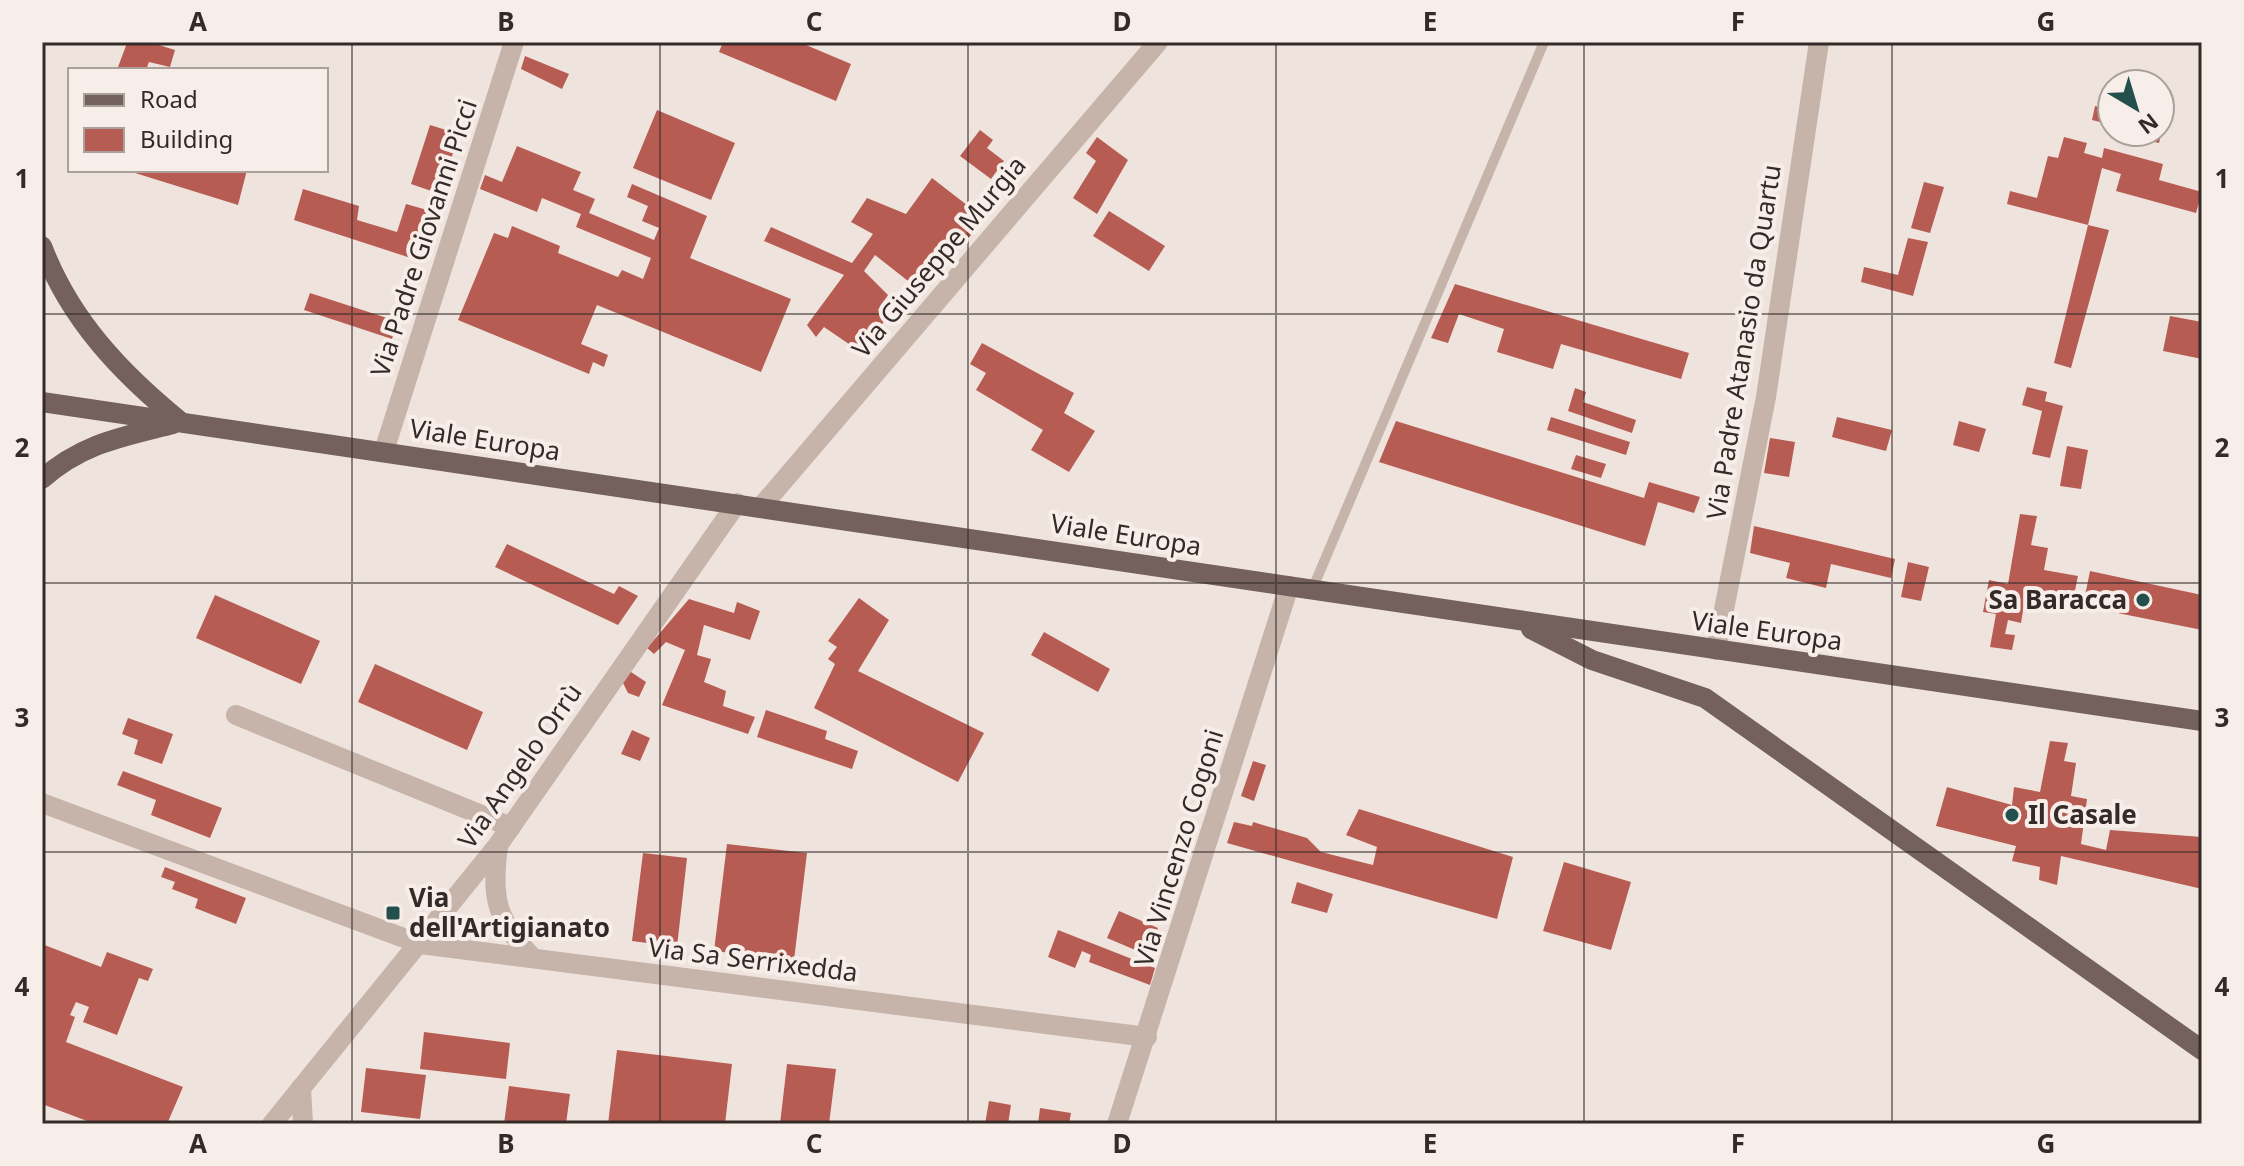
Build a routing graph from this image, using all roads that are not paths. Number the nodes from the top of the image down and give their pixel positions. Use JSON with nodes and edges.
{"nodes":[{"id":1,"x":514,"y":42,"type":"edge"},
{"id":2,"x":1158,"y":42,"type":"edge"},
{"id":3,"x":1544,"y":42,"type":"edge"},
{"id":4,"x":1819,"y":42,"type":"edge"},
{"id":5,"x":42,"y":246,"type":"edge"},
{"id":6,"x":42,"y":402,"type":"edge"},
{"id":7,"x":181,"y":422,"type":"junction"},
{"id":8,"x":384,"y":451,"type":"junction"},
{"id":9,"x":42,"y":479,"type":"edge"},
{"id":10,"x":737,"y":503,"type":"junction"},
{"id":11,"x":761,"y":507,"type":"junction"},
{"id":12,"x":1289,"y":586,"type":"junction"},
{"id":13,"x":1312,"y":590,"type":"junction"},
{"id":14,"x":1513,"y":620,"type":"junction"},
{"id":15,"x":1716,"y":650,"type":"junction"},
{"id":16,"x":236,"y":715,"type":"dead end"},
{"id":17,"x":2202,"y":721,"type":"edge"},
{"id":18,"x":42,"y":803,"type":"edge"},
{"id":19,"x":511,"y":827,"type":"junction"},
{"id":20,"x":498,"y":845,"type":"junction"},
{"id":21,"x":420,"y":944,"type":"junction"},
{"id":22,"x":533,"y":958,"type":"junction"},
{"id":23,"x":1147,"y":1037,"type":"junction"},
{"id":24,"x":2202,"y":1050,"type":"edge"},
{"id":25,"x":301,"y":1088,"type":"junction"},
{"id":26,"x":272,"y":1124,"type":"edge"},
{"id":27,"x":303,"y":1124,"type":"edge"},
{"id":28,"x":1117,"y":1124,"type":"edge"}],
"edges":[{"from":1,"to":8,"type":"street","name":"Via Padre Giovanni Picci"},
{"from":2,"to":11,"type":"street","name":"Via Giuseppe Murgia"},
{"from":3,"to":13,"type":"lane"},
{"from":4,"to":15,"type":"street","name":"Via Padre Atanasio da Quartu"},
{"from":5,"to":7,"type":"main road"},
{"from":6,"to":7,"type":"main road","name":"Viale Europa"},
{"from":7,"to":8,"type":"main road","name":"Viale Europa"},
{"from":7,"to":9,"type":"main road"},
{"from":8,"to":10,"type":"main road","name":"Viale Europa"},
{"from":10,"to":11,"type":"main road","name":"Viale Europa"},
{"from":10,"to":19,"type":"street","name":"Via Angelo Orrù"},
{"from":11,"to":12,"type":"main road","name":"Viale Europa"},
{"from":12,"to":13,"type":"main road","name":"Viale Europa"},
{"from":12,"to":23,"type":"street","name":"Via Vincenzo Cogoni"},
{"from":13,"to":14,"type":"main road","name":"Viale Europa"},
{"from":14,"to":15,"type":"main road","name":"Viale Europa"},
{"from":14,"to":24,"type":"main road"},
{"from":15,"to":17,"type":"main road","name":"Viale Europa"},
{"from":16,"to":19,"type":"street"},
{"from":18,"to":21,"type":"street","name":"Via Sa Serrixedda"},
{"from":19,"to":20,"type":"street","name":"Via Angelo Orrù"},
{"from":20,"to":21,"type":"street","name":"Via Angelo Orrù"},
{"from":20,"to":22,"type":"street"},
{"from":21,"to":22,"type":"street","name":"Via Sa Serrixedda"},
{"from":21,"to":25,"type":"street","name":"Via Angelo Orrù"},
{"from":22,"to":23,"type":"street","name":"Via Sa Serrixedda"},
{"from":23,"to":28,"type":"street","name":"Via Vincenzo Cogoni"},
{"from":25,"to":26,"type":"street","name":"Via Angelo Orrù"},
{"from":25,"to":27,"type":"street"}]}
